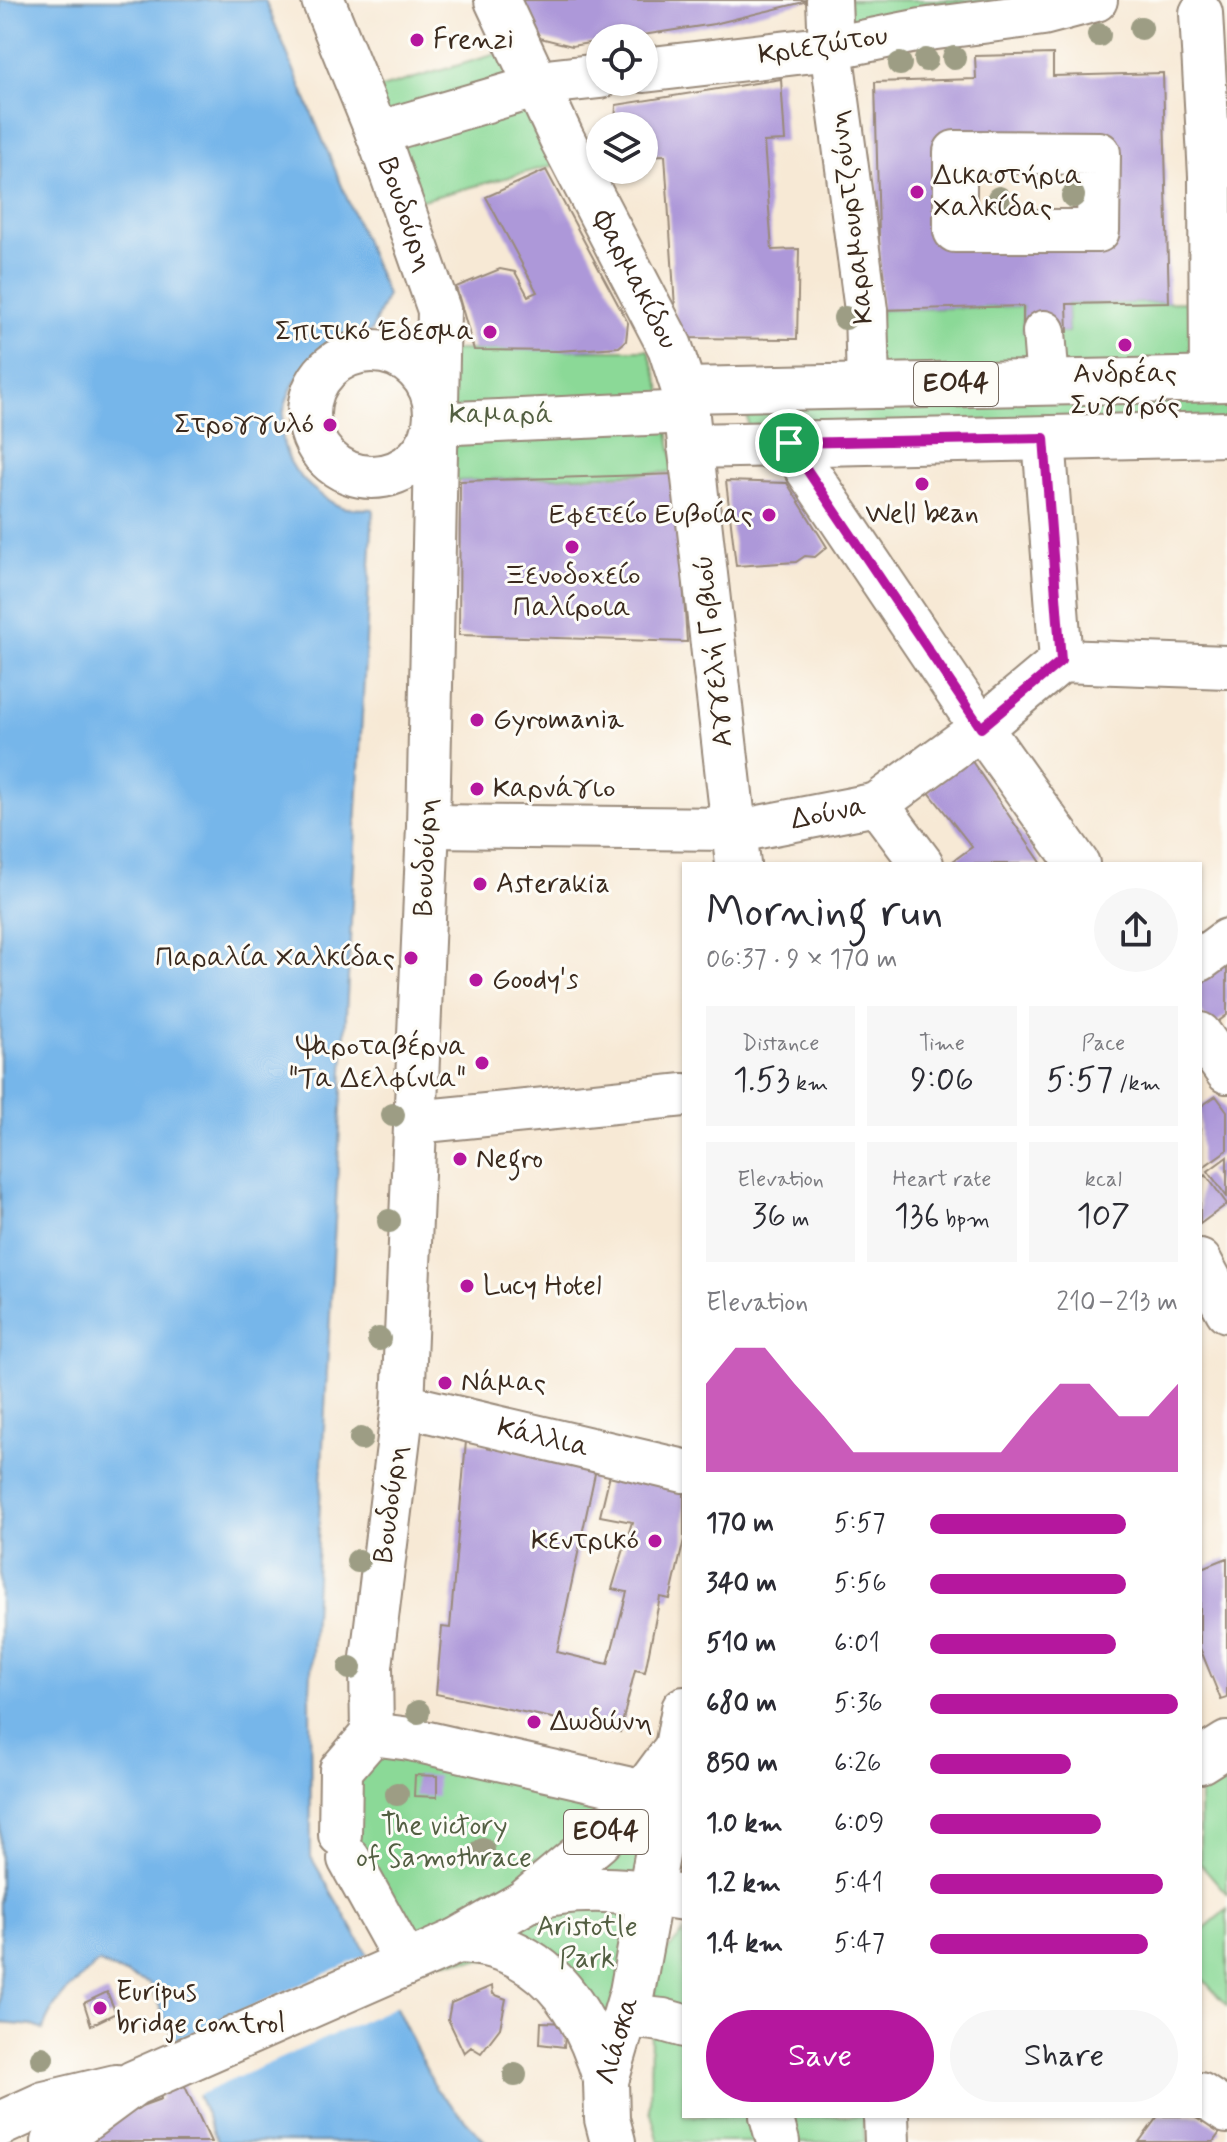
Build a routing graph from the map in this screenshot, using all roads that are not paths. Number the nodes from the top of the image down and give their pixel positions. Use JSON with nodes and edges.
{"nodes":[{"id":1,"x":323,"y":0,"type":"edge"},
{"id":2,"x":497,"y":0,"type":"edge"},
{"id":3,"x":829,"y":0,"type":"edge"},
{"id":4,"x":1096,"y":0,"type":"edge"},
{"id":5,"x":1043,"y":7,"type":"edge"},
{"id":6,"x":1205,"y":7,"type":"edge"},
{"id":7,"x":983,"y":11,"type":"edge"},
{"id":8,"x":921,"y":15,"type":"edge"},
{"id":9,"x":831,"y":48,"type":"junction"},
{"id":10,"x":658,"y":68,"type":"edge"},
{"id":11,"x":586,"y":78,"type":"edge"},
{"id":12,"x":538,"y":86,"type":"junction"},
{"id":13,"x":377,"y":133,"type":"junction"},
{"id":14,"x":1218,"y":176,"type":"edge"},
{"id":15,"x":1044,"y":332,"type":"dead end"},
{"id":16,"x":1219,"y":379,"type":"edge"},
{"id":17,"x":1048,"y":383,"type":"junction"},
{"id":18,"x":868,"y":386,"type":"junction"},
{"id":19,"x":687,"y":416,"type":"junction"},
{"id":20,"x":435,"y":424,"type":"junction"},
{"id":21,"x":1227,"y":434,"type":"edge"},
{"id":22,"x":1044,"y":438,"type":"junction"},
{"id":23,"x":789,"y":443,"type":"junction"},
{"id":24,"x":1061,"y":661,"type":"junction"},
{"id":25,"x":1227,"y":667,"type":"edge"},
{"id":26,"x":981,"y":728,"type":"junction"},
{"id":27,"x":877,"y":804,"type":"junction"},
{"id":28,"x":428,"y":826,"type":"junction"},
{"id":29,"x":736,"y":846,"type":"edge"},
{"id":30,"x":920,"y":862,"type":"edge"},
{"id":31,"x":1077,"y":862,"type":"edge"},
{"id":32,"x":1227,"y":940,"type":"edge"},
{"id":33,"x":1202,"y":959,"type":"edge"},
{"id":34,"x":1202,"y":1037,"type":"edge"},
{"id":35,"x":1227,"y":1072,"type":"edge"},
{"id":36,"x":682,"y":1095,"type":"edge"},
{"id":37,"x":415,"y":1122,"type":"junction"},
{"id":38,"x":1227,"y":1237,"type":"edge"},
{"id":39,"x":1202,"y":1256,"type":"edge"},
{"id":40,"x":1202,"y":1262,"type":"edge"},
{"id":41,"x":1227,"y":1311,"type":"edge"},
{"id":42,"x":403,"y":1405,"type":"junction"},
{"id":43,"x":682,"y":1471,"type":"edge"},
{"id":44,"x":680,"y":1729,"type":"edge"},
{"id":45,"x":372,"y":1734,"type":"junction"},
{"id":46,"x":1227,"y":1744,"type":"edge"},
{"id":47,"x":1202,"y":1760,"type":"edge"},
{"id":48,"x":644,"y":1792,"type":"junction"},
{"id":49,"x":666,"y":1896,"type":"edge"},
{"id":50,"x":525,"y":1902,"type":"junction"},
{"id":51,"x":477,"y":1943,"type":"junction"},
{"id":52,"x":400,"y":1964,"type":"junction"},
{"id":53,"x":626,"y":2016,"type":"junction"},
{"id":54,"x":682,"y":2025,"type":"edge"},
{"id":55,"x":139,"y":2081,"type":"junction"},
{"id":56,"x":606,"y":2081,"type":"junction"},
{"id":57,"x":1202,"y":2095,"type":"edge"},
{"id":58,"x":1227,"y":2112,"type":"edge"},
{"id":59,"x":772,"y":2118,"type":"edge"},
{"id":60,"x":886,"y":2118,"type":"edge"},
{"id":61,"x":0,"y":2124,"type":"edge"},
{"id":62,"x":54,"y":2142,"type":"edge"},
{"id":63,"x":613,"y":2142,"type":"edge"},
{"id":64,"x":778,"y":2142,"type":"edge"},
{"id":65,"x":887,"y":2142,"type":"edge"}],
"edges":[{"from":1,"to":13,"type":"street","name":"Βουδούρη"},
{"from":2,"to":12,"type":"main road","name":"Φαρμακίδου"},
{"from":3,"to":9,"type":"main road"},
{"from":4,"to":5,"type":"street","name":"Κριεζώτου"},
{"from":5,"to":7,"type":"street","name":"Κριεζώτου"},
{"from":6,"to":14,"type":"street"},
{"from":7,"to":8,"type":"street","name":"Κριεζώτου"},
{"from":8,"to":9,"type":"street","name":"Κριεζώτου"},
{"from":9,"to":10,"type":"main road","name":"Κριεζώτου"},
{"from":9,"to":18,"type":"street","name":"Καραμουρτζούνη"},
{"from":11,"to":12,"type":"main road"},
{"from":12,"to":13,"type":"street"},
{"from":12,"to":19,"type":"main road","name":"Φαρμακίδου"},
{"from":13,"to":20,"type":"street","name":"Βουδούρη"},
{"from":14,"to":16,"type":"street"},
{"from":15,"to":17,"type":"street"},
{"from":16,"to":17,"type":"main road","number":"ΕΟ44"},
{"from":17,"to":18,"type":"main road","number":"ΕΟ44"},
{"from":18,"to":19,"type":"main road","number":"ΕΟ44"},
{"from":19,"to":20,"type":"street"},
{"from":19,"to":23,"type":"main road","number":"ΕΟ44"},
{"from":19,"to":29,"type":"main road","name":"Αγγελή Γοβιού"},
{"from":20,"to":28,"type":"street","name":"Βουδούρη"},
{"from":21,"to":22,"type":"main road","number":"ΕΟ44"},
{"from":22,"to":23,"type":"main road","number":"ΕΟ44"},
{"from":22,"to":24,"type":"street"},
{"from":23,"to":26,"type":"street"},
{"from":24,"to":25,"type":"street"},
{"from":24,"to":26,"type":"street","name":"Δούνα"},
{"from":26,"to":27,"type":"street","name":"Δούνα"},
{"from":26,"to":31,"type":"street"},
{"from":27,"to":29,"type":"street","name":"Δούνα"},
{"from":27,"to":30,"type":"street"},
{"from":28,"to":29,"type":"street","name":"Δούνα"},
{"from":28,"to":37,"type":"street","name":"Βουδούρη"},
{"from":32,"to":33,"type":"street"},
{"from":34,"to":35,"type":"street"},
{"from":36,"to":37,"type":"street"},
{"from":37,"to":42,"type":"street","name":"Βουδούρη"},
{"from":38,"to":39,"type":"street"},
{"from":40,"to":41,"type":"street"},
{"from":42,"to":43,"type":"street","name":"Κάλλια"},
{"from":42,"to":45,"type":"street","name":"Βουδούρη"},
{"from":44,"to":48,"type":"main road","number":"ΕΟ44"},
{"from":44,"to":49,"type":"main road","number":"ΕΟ44"},
{"from":45,"to":48,"type":"street"},
{"from":45,"to":52,"type":"street"},
{"from":46,"to":47,"type":"main road"},
{"from":48,"to":50,"type":"main road","number":"ΕΟ44"},
{"from":49,"to":50,"type":"main road","number":"ΕΟ44"},
{"from":49,"to":53,"type":"main road","name":"Λιάσκα","number":"ΕΟ44"},
{"from":50,"to":51,"type":"main road","number":"ΕΟ44"},
{"from":51,"to":52,"type":"main road","number":"ΕΟ44"},
{"from":51,"to":56,"type":"main road","number":"ΕΟ44"},
{"from":52,"to":55,"type":"main road","number":"ΕΟ44"},
{"from":53,"to":54,"type":"street"},
{"from":53,"to":56,"type":"main road","name":"Λιάσκα","number":"ΕΟ44"},
{"from":55,"to":61,"type":"main road","number":"ΕΟ44"},
{"from":55,"to":62,"type":"main road","number":"ΕΟ44"},
{"from":56,"to":63,"type":"main road","name":"Λιάσκα","number":"ΕΟ44"},
{"from":57,"to":58,"type":"street"},
{"from":59,"to":64,"type":"street"},
{"from":60,"to":65,"type":"main road"}]}
